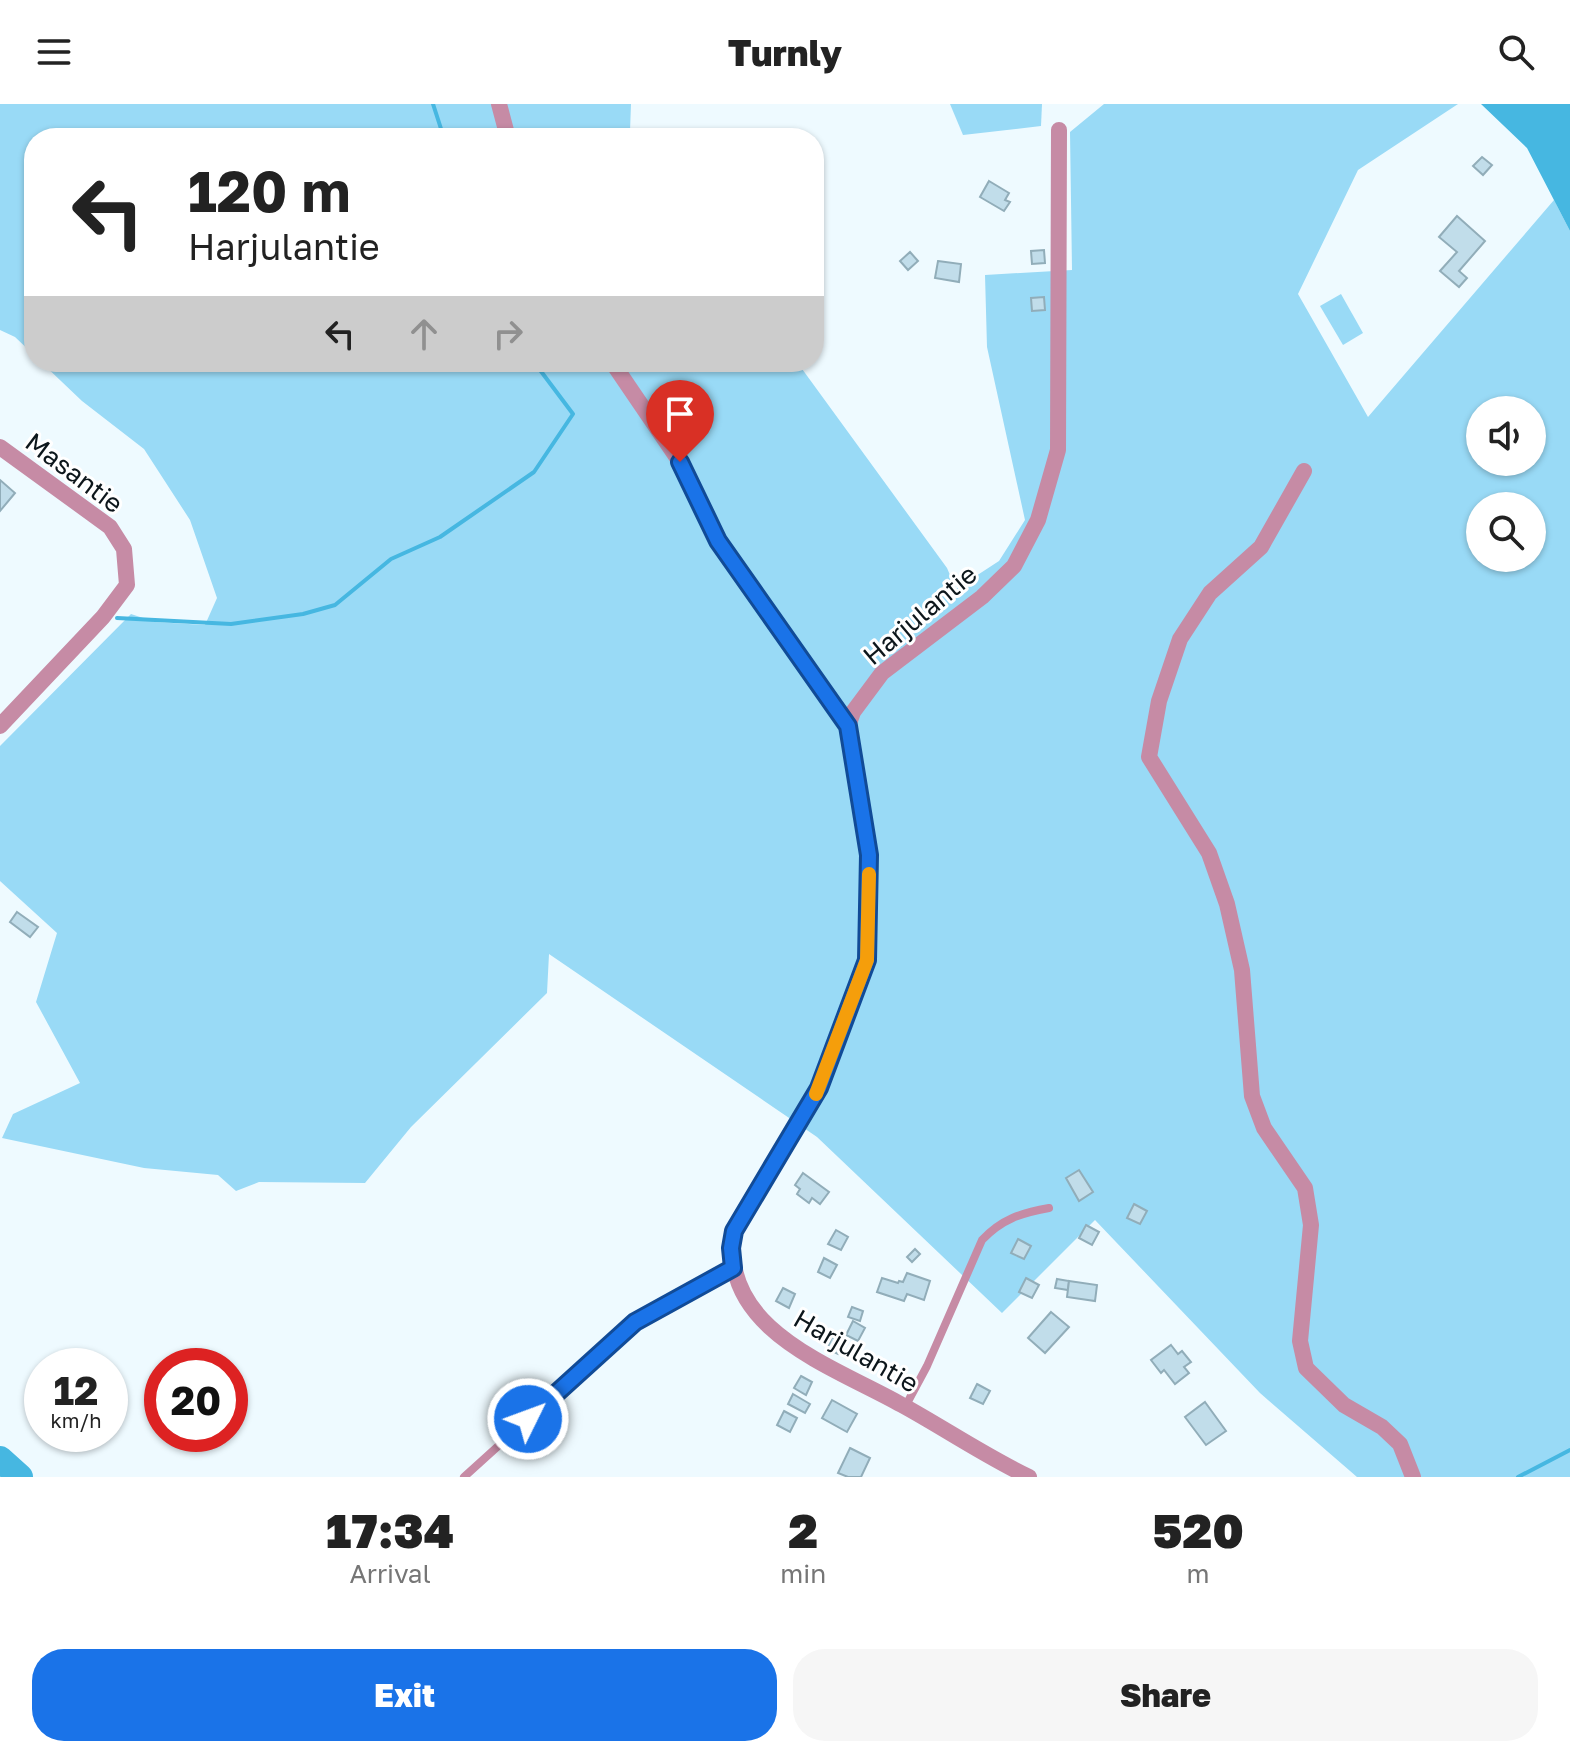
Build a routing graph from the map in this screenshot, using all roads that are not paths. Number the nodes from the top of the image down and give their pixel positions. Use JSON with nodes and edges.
{"nodes":[{"id":1,"x":499,"y":104,"type":"edge"},
{"id":2,"x":505,"y":128,"type":"edge"},
{"id":3,"x":1059,"y":130,"type":"dead end"},
{"id":4,"x":619,"y":372,"type":"edge"},
{"id":5,"x":0,"y":447,"type":"edge"},
{"id":6,"x":1304,"y":471,"type":"dead end"},
{"id":7,"x":0,"y":726,"type":"edge"},
{"id":8,"x":848,"y":726,"type":"junction"},
{"id":9,"x":1049,"y":1208,"type":"dead end"},
{"id":10,"x":733,"y":1268,"type":"junction"},
{"id":11,"x":905,"y":1407,"type":"junction"},
{"id":12,"x":464,"y":1477,"type":"edge"},
{"id":13,"x":1029,"y":1477,"type":"edge"},
{"id":14,"x":1413,"y":1477,"type":"edge"}],
"edges":[{"from":1,"to":2,"type":"street"},
{"from":3,"to":8,"type":"street","name":"Harjulantie"},
{"from":4,"to":8,"type":"street"},
{"from":5,"to":7,"type":"street","name":"Masantie"},
{"from":6,"to":14,"type":"street"},
{"from":8,"to":10,"type":"street","name":"Harjulantie"},
{"from":9,"to":11,"type":"lane"},
{"from":10,"to":11,"type":"street","name":"Harjulantie"},
{"from":10,"to":12,"type":"lane"},
{"from":11,"to":13,"type":"street","name":"Harjulantie"}]}
